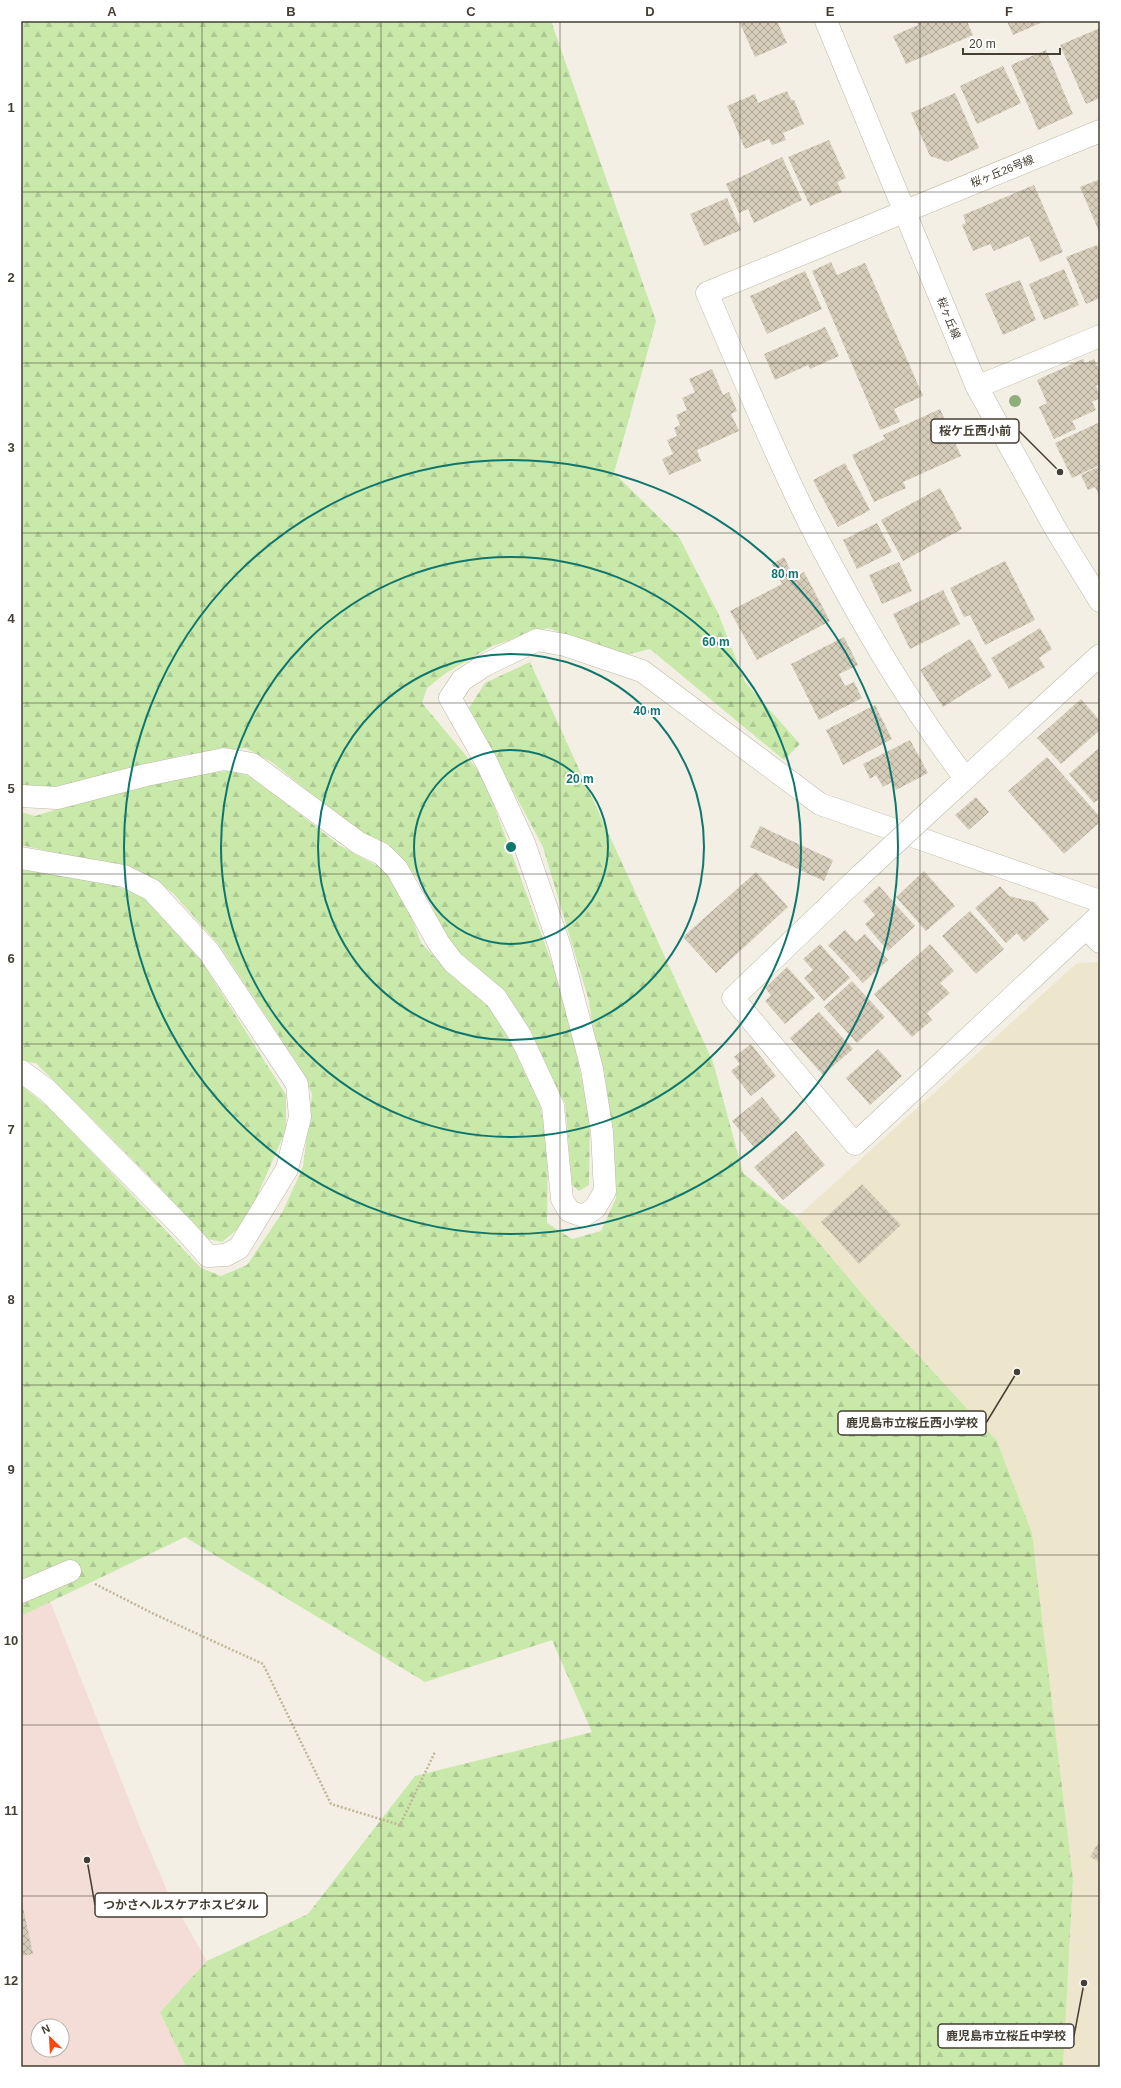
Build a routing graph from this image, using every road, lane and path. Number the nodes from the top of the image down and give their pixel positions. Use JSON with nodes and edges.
{"nodes":[{"id":1,"x":826,"y":21,"type":"edge"},
{"id":2,"x":1100,"y":131,"type":"edge"},
{"id":3,"x":904,"y":211,"type":"junction"},
{"id":4,"x":1100,"y":336,"type":"edge"},
{"id":5,"x":977,"y":387,"type":"junction"},
{"id":6,"x":1100,"y":601,"type":"edge"},
{"id":7,"x":1100,"y":654,"type":"edge"},
{"id":8,"x":965,"y":778,"type":"junction"},
{"id":9,"x":21,"y":796,"type":"edge"},
{"id":10,"x":21,"y":858,"type":"edge"},
{"id":11,"x":1100,"y":901,"type":"edge"},
{"id":12,"x":1095,"y":928,"type":"edge"},
{"id":13,"x":21,"y":1071,"type":"edge"},
{"id":14,"x":70,"y":1571,"type":"joint"},
{"id":15,"x":21,"y":1592,"type":"edge"},
{"id":16,"x":435,"y":1752,"type":"dead end"}],
"edges":[{"from":1,"to":3,"type":"street","name":"桜ヶ丘線"},
{"from":2,"to":3,"type":"street","name":"桜ヶ丘26号線"},
{"from":3,"to":5,"type":"street","name":"桜ヶ丘線"},
{"from":3,"to":8,"type":"street","name":"桜ヶ丘26号線"},
{"from":4,"to":5,"type":"street"},
{"from":5,"to":6,"type":"street","name":"桜ヶ丘線"},
{"from":7,"to":8,"type":"street"},
{"from":8,"to":12,"type":"street","bridge":true},
{"from":9,"to":11,"type":"street"},
{"from":10,"to":13,"type":"street"},
{"from":14,"to":15,"type":"street"},
{"from":14,"to":16,"type":"path"}]}
